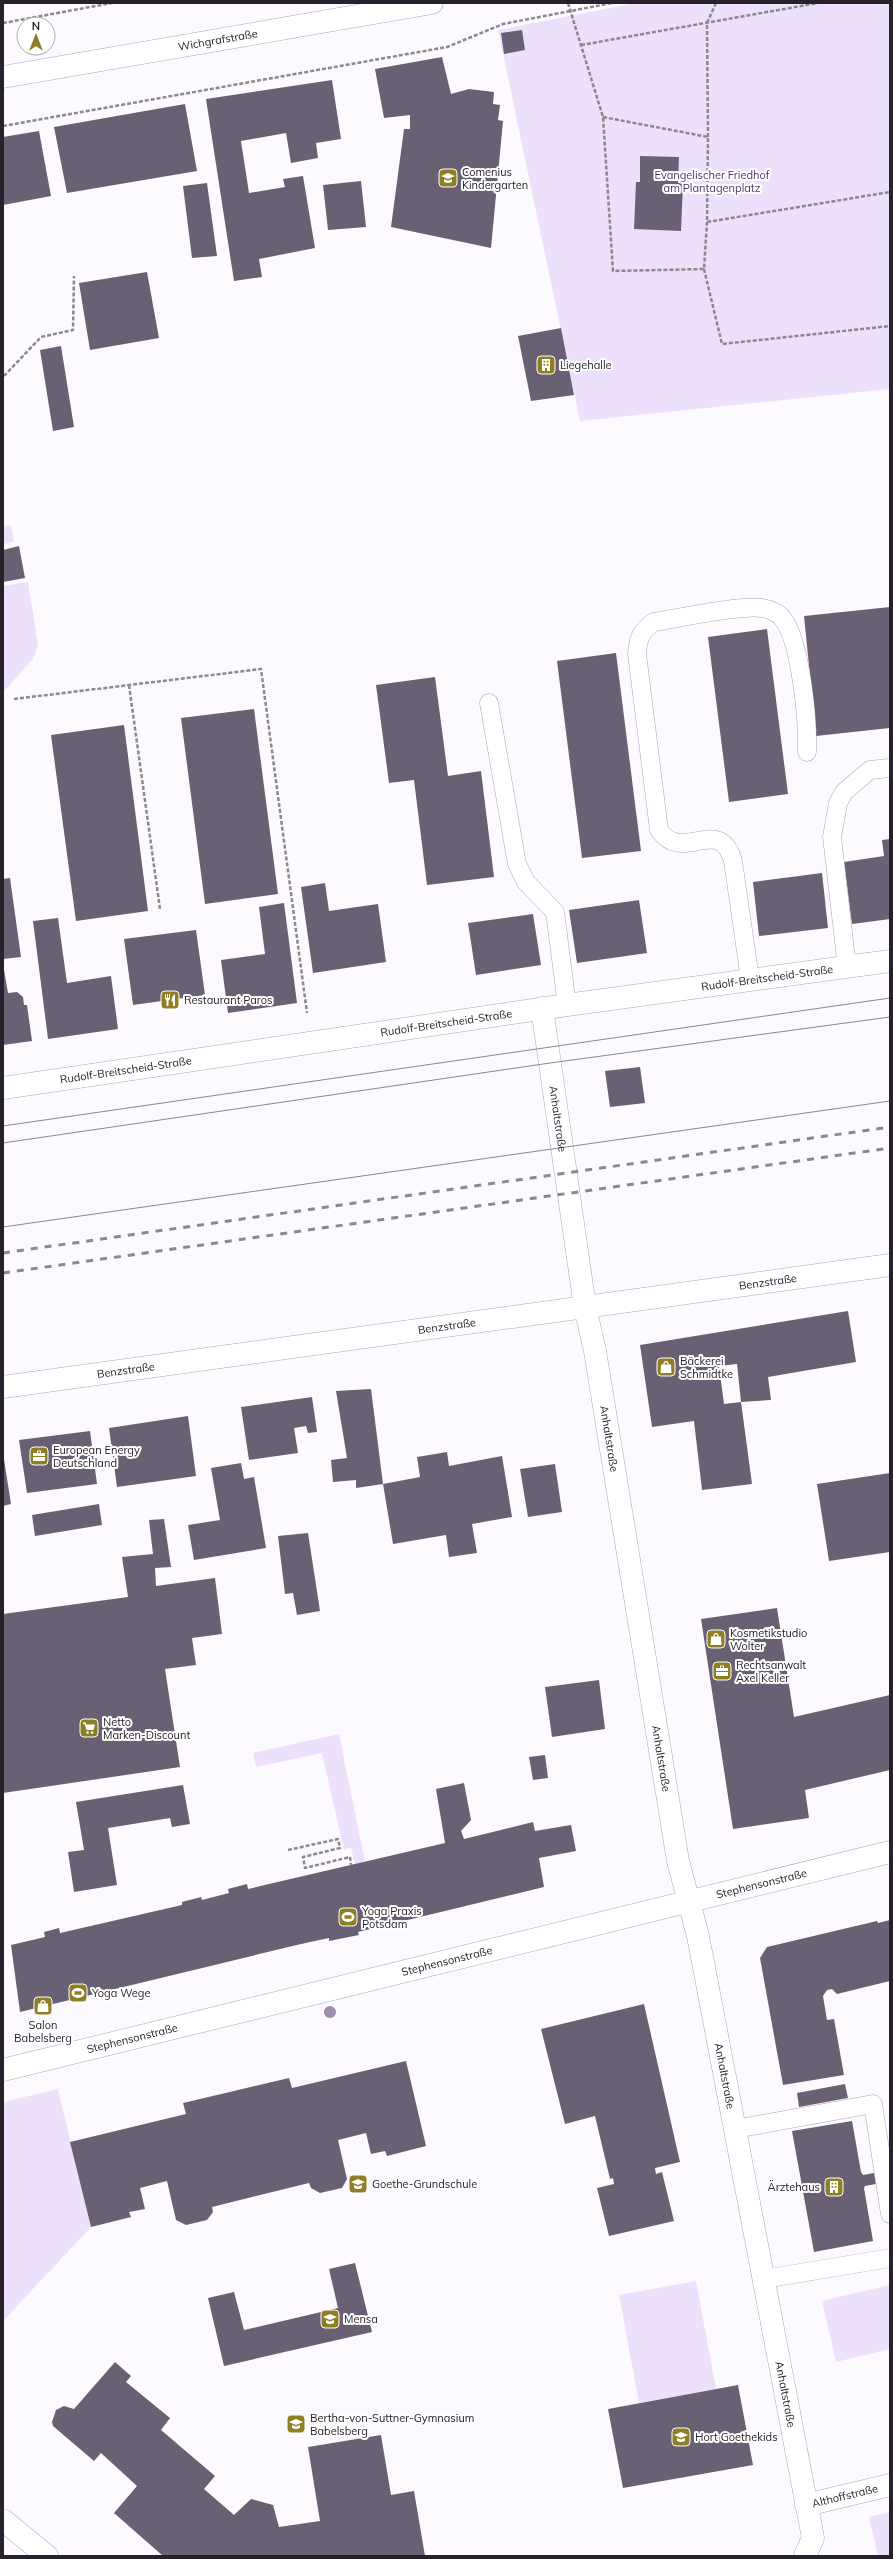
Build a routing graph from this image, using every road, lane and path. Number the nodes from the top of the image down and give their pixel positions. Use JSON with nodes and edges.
{"nodes":[{"id":1,"x":112,"y":3,"type":"edge"},
{"id":2,"x":432,"y":3,"type":"edge"},
{"id":3,"x":568,"y":3,"type":"edge"},
{"id":4,"x":612,"y":3,"type":"edge"},
{"id":5,"x":716,"y":3,"type":"edge"},
{"id":6,"x":818,"y":3,"type":"edge"},
{"id":7,"x":570,"y":11,"type":"junction"},
{"id":8,"x":3,"y":23,"type":"edge"},
{"id":9,"x":707,"y":23,"type":"junction"},
{"id":10,"x":581,"y":45,"type":"junction"},
{"id":11,"x":3,"y":76,"type":"edge"},
{"id":12,"x":604,"y":116,"type":"junction"},
{"id":13,"x":3,"y":126,"type":"edge"},
{"id":14,"x":708,"y":138,"type":"junction"},
{"id":15,"x":890,"y":192,"type":"edge"},
{"id":16,"x":707,"y":222,"type":"junction"},
{"id":17,"x":704,"y":269,"type":"junction"},
{"id":18,"x":74,"y":276,"type":"dead end"},
{"id":19,"x":890,"y":326,"type":"edge"},
{"id":20,"x":4,"y":376,"type":"dead end"},
{"id":21,"x":129,"y":685,"type":"junction"},
{"id":22,"x":14,"y":699,"type":"dead end"},
{"id":23,"x":489,"y":703,"type":"dead end"},
{"id":24,"x":807,"y":752,"type":"dead end"},
{"id":25,"x":890,"y":768,"type":"edge"},
{"id":26,"x":160,"y":909,"type":"dead end"},
{"id":27,"x":890,"y":961,"type":"edge"},
{"id":28,"x":847,"y":966,"type":"junction"},
{"id":29,"x":750,"y":979,"type":"junction"},
{"id":30,"x":567,"y":1005,"type":"junction"},
{"id":31,"x":542,"y":1008,"type":"junction"},
{"id":32,"x":310,"y":1042,"type":"junction"},
{"id":33,"x":3,"y":1088,"type":"edge"},
{"id":34,"x":890,"y":1265,"type":"edge"},
{"id":35,"x":585,"y":1307,"type":"junction"},
{"id":36,"x":3,"y":1387,"type":"edge"},
{"id":37,"x":288,"y":1850,"type":"dead end"},
{"id":38,"x":890,"y":1852,"type":"edge"},
{"id":39,"x":351,"y":1865,"type":"dead end"},
{"id":40,"x":689,"y":1900,"type":"junction"},
{"id":41,"x":3,"y":2070,"type":"edge"},
{"id":42,"x":735,"y":2129,"type":"junction"},
{"id":43,"x":890,"y":2214,"type":"edge"},
{"id":44,"x":890,"y":2258,"type":"edge"},
{"id":45,"x":764,"y":2279,"type":"junction"},
{"id":46,"x":890,"y":2485,"type":"edge"},
{"id":47,"x":806,"y":2505,"type":"junction"},
{"id":48,"x":3,"y":2520,"type":"edge"},
{"id":49,"x":47,"y":2556,"type":"edge"},
{"id":50,"x":805,"y":2556,"type":"edge"}],
"edges":[{"from":1,"to":8,"type":"path"},
{"from":2,"to":11,"type":"street","name":"Wichgrafstraße"},
{"from":3,"to":7,"type":"path"},
{"from":4,"to":7,"type":"path"},
{"from":5,"to":9,"type":"path"},
{"from":6,"to":9,"type":"path"},
{"from":7,"to":10,"type":"path"},
{"from":7,"to":13,"type":"path"},
{"from":9,"to":10,"type":"path"},
{"from":9,"to":14,"type":"path"},
{"from":10,"to":12,"type":"path"},
{"from":12,"to":14,"type":"path"},
{"from":12,"to":17,"type":"path"},
{"from":14,"to":16,"type":"path"},
{"from":15,"to":16,"type":"path"},
{"from":16,"to":17,"type":"path"},
{"from":17,"to":19,"type":"path"},
{"from":18,"to":20,"type":"path"},
{"from":21,"to":22,"type":"path"},
{"from":21,"to":26,"type":"path"},
{"from":21,"to":32,"type":"path"},
{"from":23,"to":30,"type":"lane"},
{"from":24,"to":29,"type":"lane"},
{"from":25,"to":28,"type":"lane"},
{"from":27,"to":28,"type":"street","name":"Rudolf-Breitscheid-Straße"},
{"from":28,"to":29,"type":"street","name":"Rudolf-Breitscheid-Straße"},
{"from":29,"to":30,"type":"street","name":"Rudolf-Breitscheid-Straße"},
{"from":30,"to":31,"type":"street","name":"Rudolf-Breitscheid-Straße"},
{"from":31,"to":32,"type":"street","name":"Rudolf-Breitscheid-Straße"},
{"from":31,"to":35,"type":"street","name":"Anhaltstraße"},
{"from":32,"to":33,"type":"street","name":"Rudolf-Breitscheid-Straße"},
{"from":34,"to":35,"type":"street","name":"Benzstraße"},
{"from":35,"to":36,"type":"street","name":"Benzstraße"},
{"from":35,"to":40,"type":"street","name":"Anhaltstraße"},
{"from":37,"to":39,"type":"path"},
{"from":38,"to":40,"type":"street","name":"Stephensonstraße"},
{"from":40,"to":41,"type":"street","name":"Stephensonstraße"},
{"from":40,"to":42,"type":"street","name":"Anhaltstraße"},
{"from":42,"to":43,"type":"lane"},
{"from":42,"to":45,"type":"street","name":"Anhaltstraße"},
{"from":44,"to":45,"type":"lane"},
{"from":45,"to":47,"type":"street","name":"Anhaltstraße"},
{"from":46,"to":47,"type":"street","name":"Althoffstraße"},
{"from":47,"to":50,"type":"street","name":"Althoffstraße"},
{"from":48,"to":49,"type":"street"}]}
